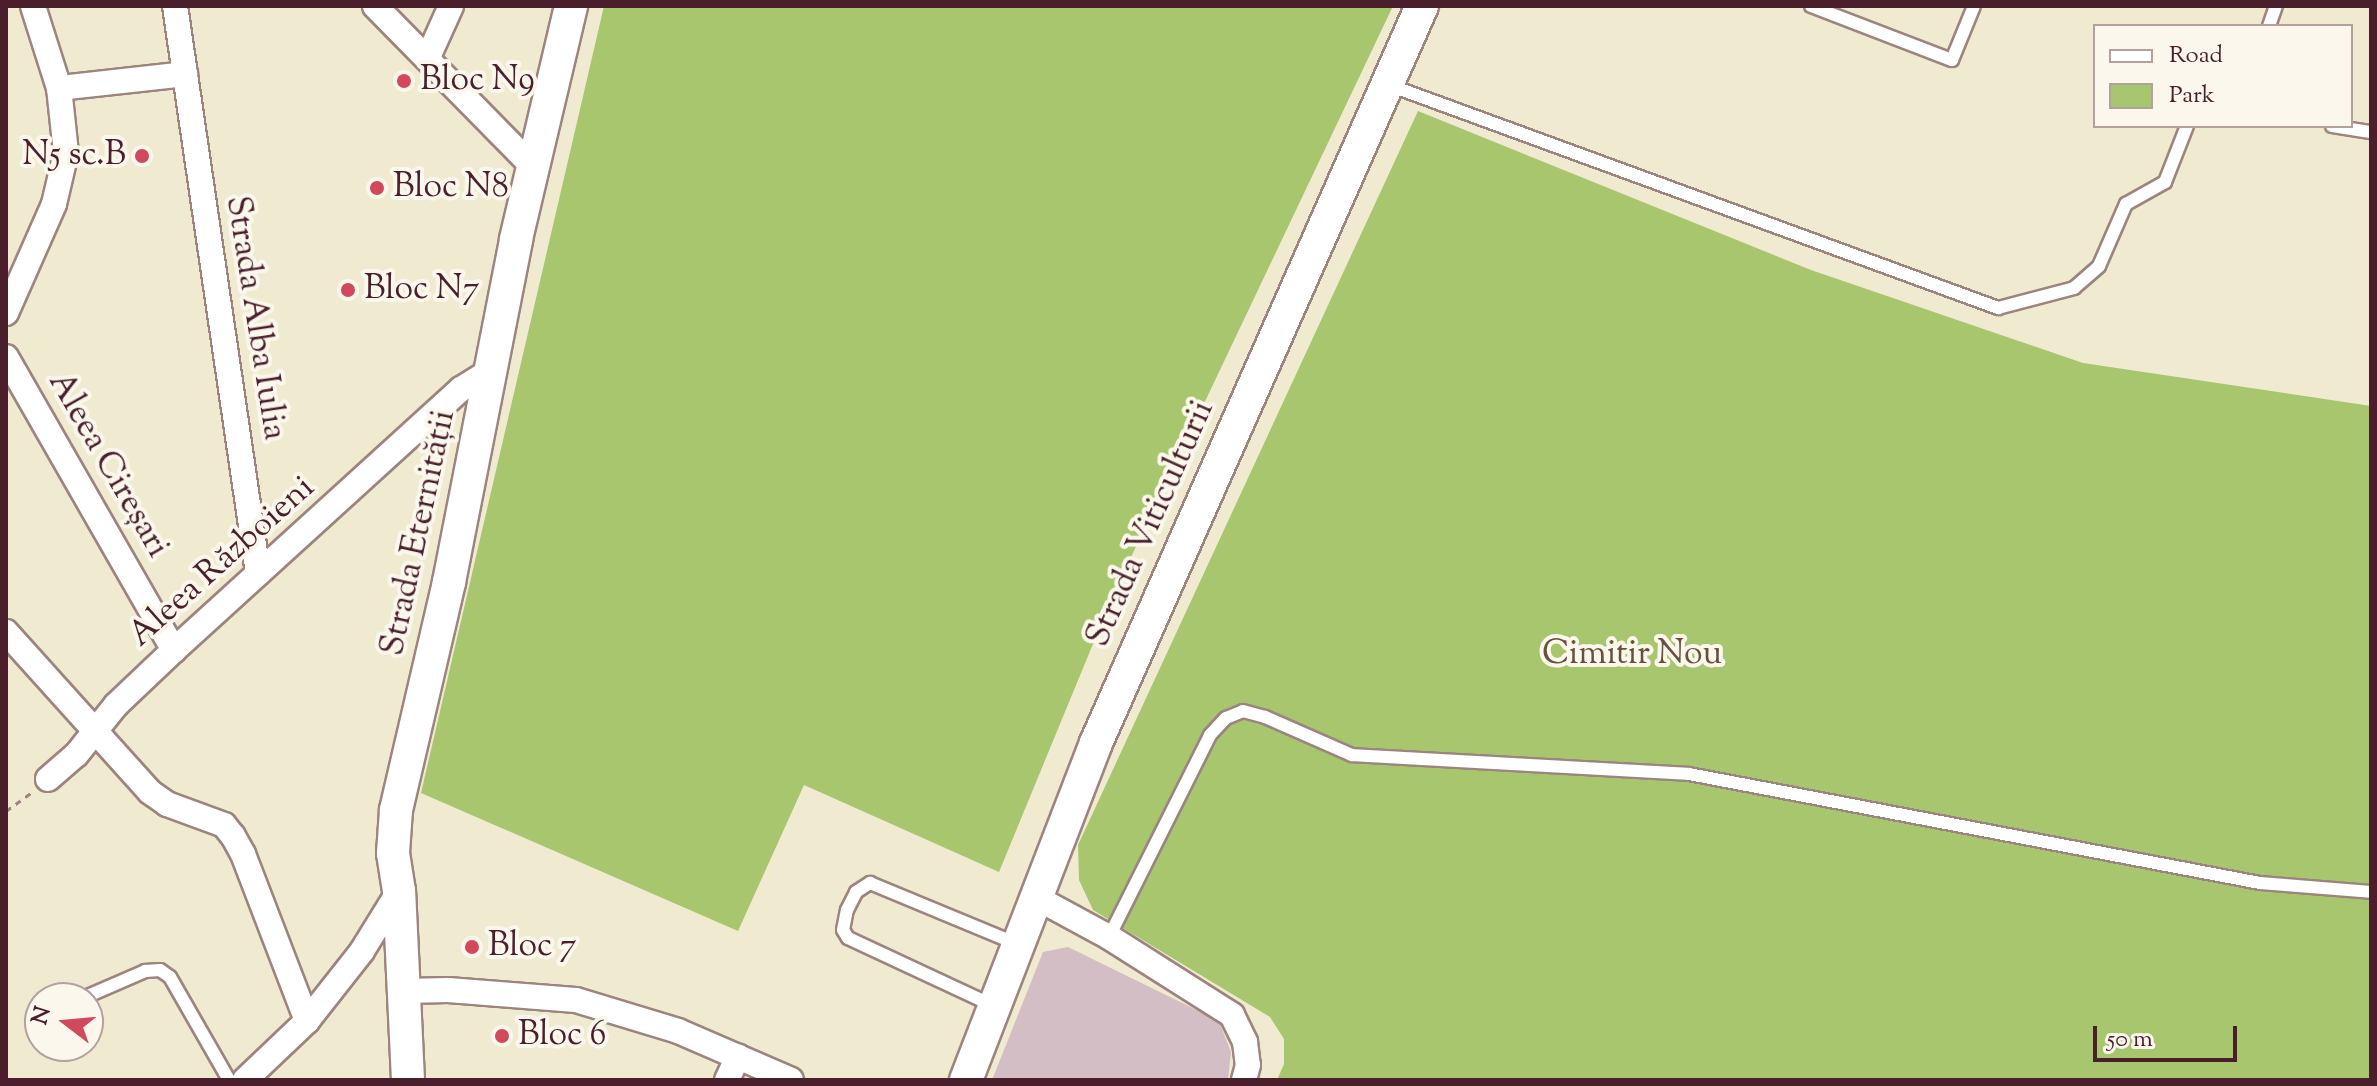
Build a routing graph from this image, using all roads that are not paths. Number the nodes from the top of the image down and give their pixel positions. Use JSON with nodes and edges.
{"nodes":[{"id":1,"x":33,"y":6,"type":"edge"},
{"id":2,"x":175,"y":6,"type":"edge"},
{"id":3,"x":375,"y":6,"type":"edge"},
{"id":4,"x":451,"y":6,"type":"edge"},
{"id":5,"x":571,"y":6,"type":"edge"},
{"id":6,"x":1422,"y":6,"type":"edge"},
{"id":7,"x":1811,"y":6,"type":"edge"},
{"id":8,"x":1974,"y":6,"type":"edge"},
{"id":9,"x":428,"y":57,"type":"junction"},
{"id":10,"x":185,"y":74,"type":"junction"},
{"id":11,"x":1386,"y":83,"type":"junction"},
{"id":12,"x":59,"y":88,"type":"junction"},
{"id":13,"x":2186,"y":128,"type":"edge"},
{"id":14,"x":2345,"y":128,"type":"edge"},
{"id":15,"x":2371,"y":132,"type":"edge"},
{"id":16,"x":533,"y":167,"type":"junction"},
{"id":17,"x":6,"y":313,"type":"edge"},
{"id":18,"x":6,"y":357,"type":"edge"},
{"id":19,"x":492,"y":370,"type":"junction"},
{"id":20,"x":258,"y":573,"type":"junction"},
{"id":21,"x":6,"y":632,"type":"edge"},
{"id":22,"x":174,"y":650,"type":"junction"},
{"id":23,"x":94,"y":729,"type":"junction"},
{"id":24,"x":48,"y":779,"type":"road end"},
{"id":25,"x":399,"y":891,"type":"junction"},
{"id":26,"x":2371,"y":892,"type":"edge"},
{"id":27,"x":1035,"y":897,"type":"junction"},
{"id":28,"x":1109,"y":937,"type":"junction"},
{"id":29,"x":1017,"y":944,"type":"junction"},
{"id":30,"x":104,"y":989,"type":"edge"},
{"id":31,"x":405,"y":991,"type":"junction"},
{"id":32,"x":994,"y":1006,"type":"junction"},
{"id":33,"x":307,"y":1021,"type":"junction"},
{"id":34,"x":738,"y":1056,"type":"junction"},
{"id":35,"x":229,"y":1080,"type":"edge"},
{"id":36,"x":245,"y":1080,"type":"edge"},
{"id":37,"x":408,"y":1080,"type":"edge"},
{"id":38,"x":727,"y":1080,"type":"edge"},
{"id":39,"x":791,"y":1080,"type":"edge"},
{"id":40,"x":966,"y":1080,"type":"edge"},
{"id":41,"x":1244,"y":1080,"type":"edge"}],
"edges":[{"from":1,"to":12,"type":"street"},
{"from":2,"to":10,"type":"street","name":"Strada Alba Iulia"},
{"from":3,"to":9,"type":"street"},
{"from":4,"to":9,"type":"street"},
{"from":5,"to":16,"type":"main road","name":"Strada Eternității"},
{"from":6,"to":11,"type":"main road","name":"Strada Viticulturii"},
{"from":7,"to":8,"type":"lane"},
{"from":9,"to":16,"type":"street"},
{"from":10,"to":12,"type":"street"},
{"from":10,"to":20,"type":"street","name":"Strada Alba Iulia"},
{"from":11,"to":13,"type":"lane"},
{"from":11,"to":27,"type":"main road","name":"Strada Viticulturii"},
{"from":12,"to":17,"type":"street"},
{"from":14,"to":15,"type":"lane"},
{"from":16,"to":19,"type":"main road","name":"Strada Eternității"},
{"from":18,"to":22,"type":"street","name":"Aleea Cireșari"},
{"from":19,"to":20,"type":"street","name":"Aleea Războieni"},
{"from":19,"to":25,"type":"main road","name":"Strada Eternității"},
{"from":20,"to":22,"type":"street","name":"Aleea Războieni"},
{"from":21,"to":23,"type":"street"},
{"from":22,"to":23,"type":"street","name":"Aleea Războieni"},
{"from":23,"to":24,"type":"street","name":"Aleea Războieni"},
{"from":23,"to":33,"type":"street"},
{"from":25,"to":31,"type":"main road","name":"Strada Eternității"},
{"from":25,"to":33,"type":"street"},
{"from":26,"to":28,"type":"lane"},
{"from":27,"to":28,"type":"street"},
{"from":27,"to":29,"type":"main road","name":"Strada Viticulturii"},
{"from":28,"to":41,"type":"street"},
{"from":29,"to":32,"type":"main road","name":"Strada Viticulturii"},
{"from":29,"to":32,"type":"lane"},
{"from":30,"to":35,"type":"lane"},
{"from":31,"to":34,"type":"street"},
{"from":31,"to":37,"type":"main road","name":"Strada Eternității"},
{"from":32,"to":40,"type":"main road","name":"Strada Viticulturii"},
{"from":33,"to":36,"type":"street"},
{"from":34,"to":38,"type":"street"},
{"from":34,"to":39,"type":"street"}]}
